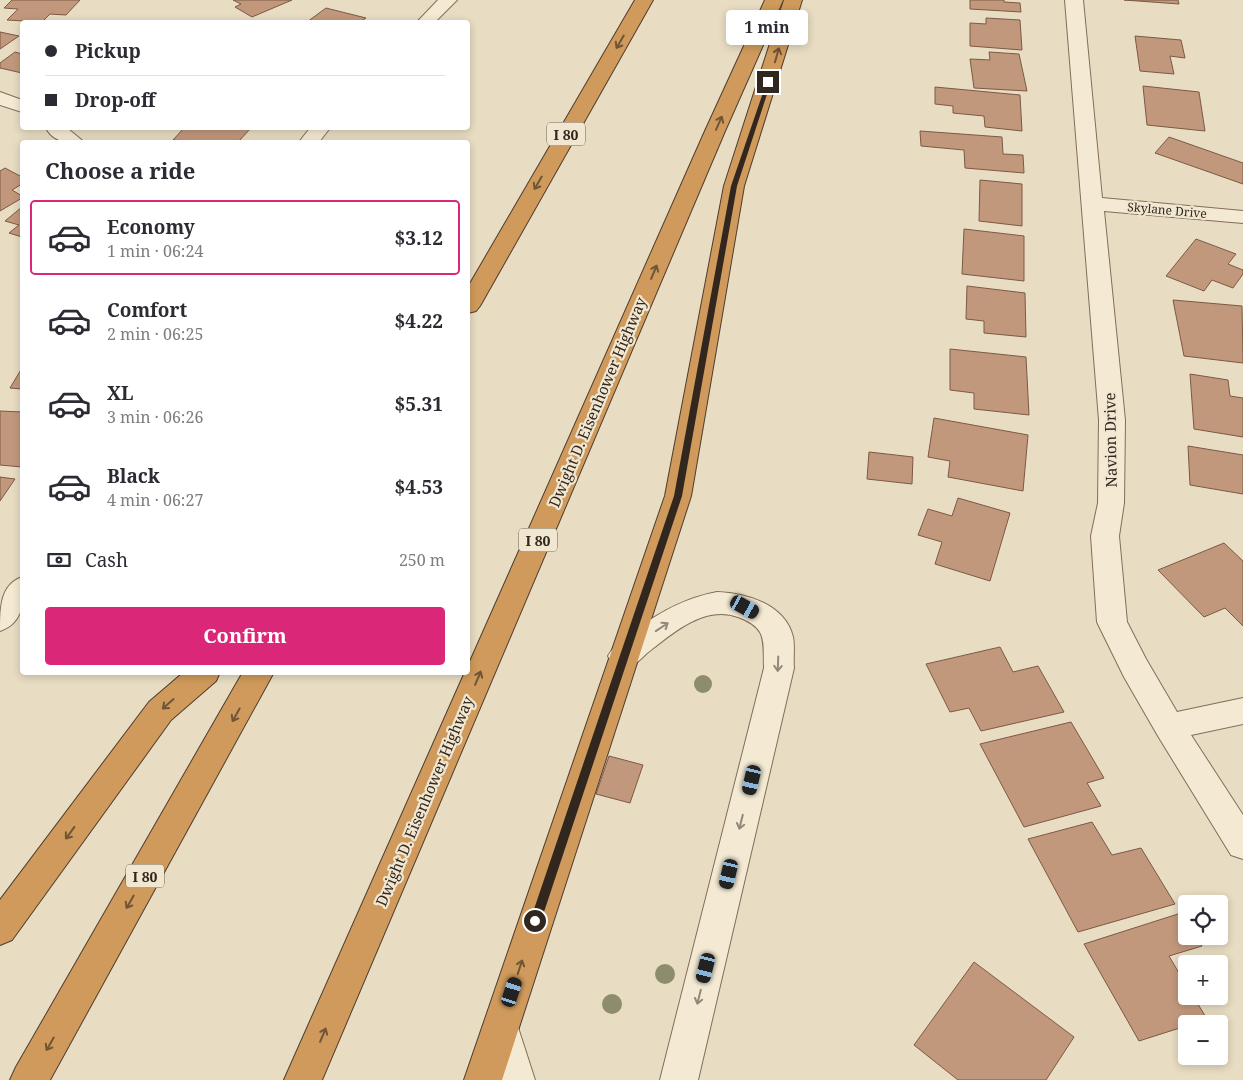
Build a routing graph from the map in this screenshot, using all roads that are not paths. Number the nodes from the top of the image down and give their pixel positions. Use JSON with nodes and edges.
{"nodes":[{"id":1,"x":448,"y":0,"type":"edge"},
{"id":2,"x":644,"y":0,"type":"edge"},
{"id":3,"x":774,"y":0,"type":"edge"},
{"id":4,"x":793,"y":0,"type":"edge"},
{"id":5,"x":1074,"y":0,"type":"edge"},
{"id":6,"x":427,"y":20,"type":"edge"},
{"id":7,"x":0,"y":98,"type":"edge"},
{"id":8,"x":20,"y":105,"type":"edge"},
{"id":9,"x":58,"y":130,"type":"edge"},
{"id":10,"x":318,"y":130,"type":"edge"},
{"id":11,"x":71,"y":140,"type":"edge"},
{"id":12,"x":311,"y":140,"type":"edge"},
{"id":13,"x":1091,"y":203,"type":"junction"},
{"id":14,"x":1243,"y":217,"type":"edge"},
{"id":15,"x":470,"y":303,"type":"edge"},
{"id":16,"x":20,"y":591,"type":"edge"},
{"id":17,"x":0,"y":619,"type":"edge"},
{"id":18,"x":623,"y":656,"type":"junction"},
{"id":19,"x":202,"y":675,"type":"edge"},
{"id":20,"x":258,"y":675,"type":"edge"},
{"id":21,"x":1243,"y":711,"type":"edge"},
{"id":22,"x":1169,"y":728,"type":"junction"},
{"id":23,"x":1243,"y":844,"type":"edge"},
{"id":24,"x":0,"y":928,"type":"edge"},
{"id":25,"x":501,"y":1028,"type":"junction"},
{"id":26,"x":29,"y":1080,"type":"edge"},
{"id":27,"x":303,"y":1080,"type":"edge"},
{"id":28,"x":484,"y":1080,"type":"edge"},
{"id":29,"x":516,"y":1080,"type":"edge"},
{"id":30,"x":679,"y":1080,"type":"edge"}],
"edges":[{"from":1,"to":6,"type":"street"},
{"from":2,"to":15,"type":"highway","number":"I 80","one_way":true},
{"from":27,"to":3,"type":"highway","name":"Dwight D. Eisenhower Highway","number":"I 80","one_way":true},
{"from":18,"to":4,"type":"highway","one_way":true},
{"from":5,"to":13,"type":"street","name":"Navion Drive"},
{"from":7,"to":8,"type":"street"},
{"from":9,"to":11,"type":"street"},
{"from":10,"to":12,"type":"street"},
{"from":13,"to":14,"type":"street","name":"Skylane Drive"},
{"from":13,"to":22,"type":"street","name":"Navion Drive"},
{"from":16,"to":17,"type":"street"},
{"from":25,"to":18,"type":"highway","one_way":true},
{"from":18,"to":30,"type":"street","one_way":true},
{"from":19,"to":24,"type":"highway","one_way":true},
{"from":20,"to":26,"type":"highway","number":"I 80","one_way":true},
{"from":21,"to":22,"type":"street"},
{"from":22,"to":23,"type":"street","name":"Navion Drive"},
{"from":25,"to":28,"type":"highway"},
{"from":25,"to":29,"type":"street"}]}
